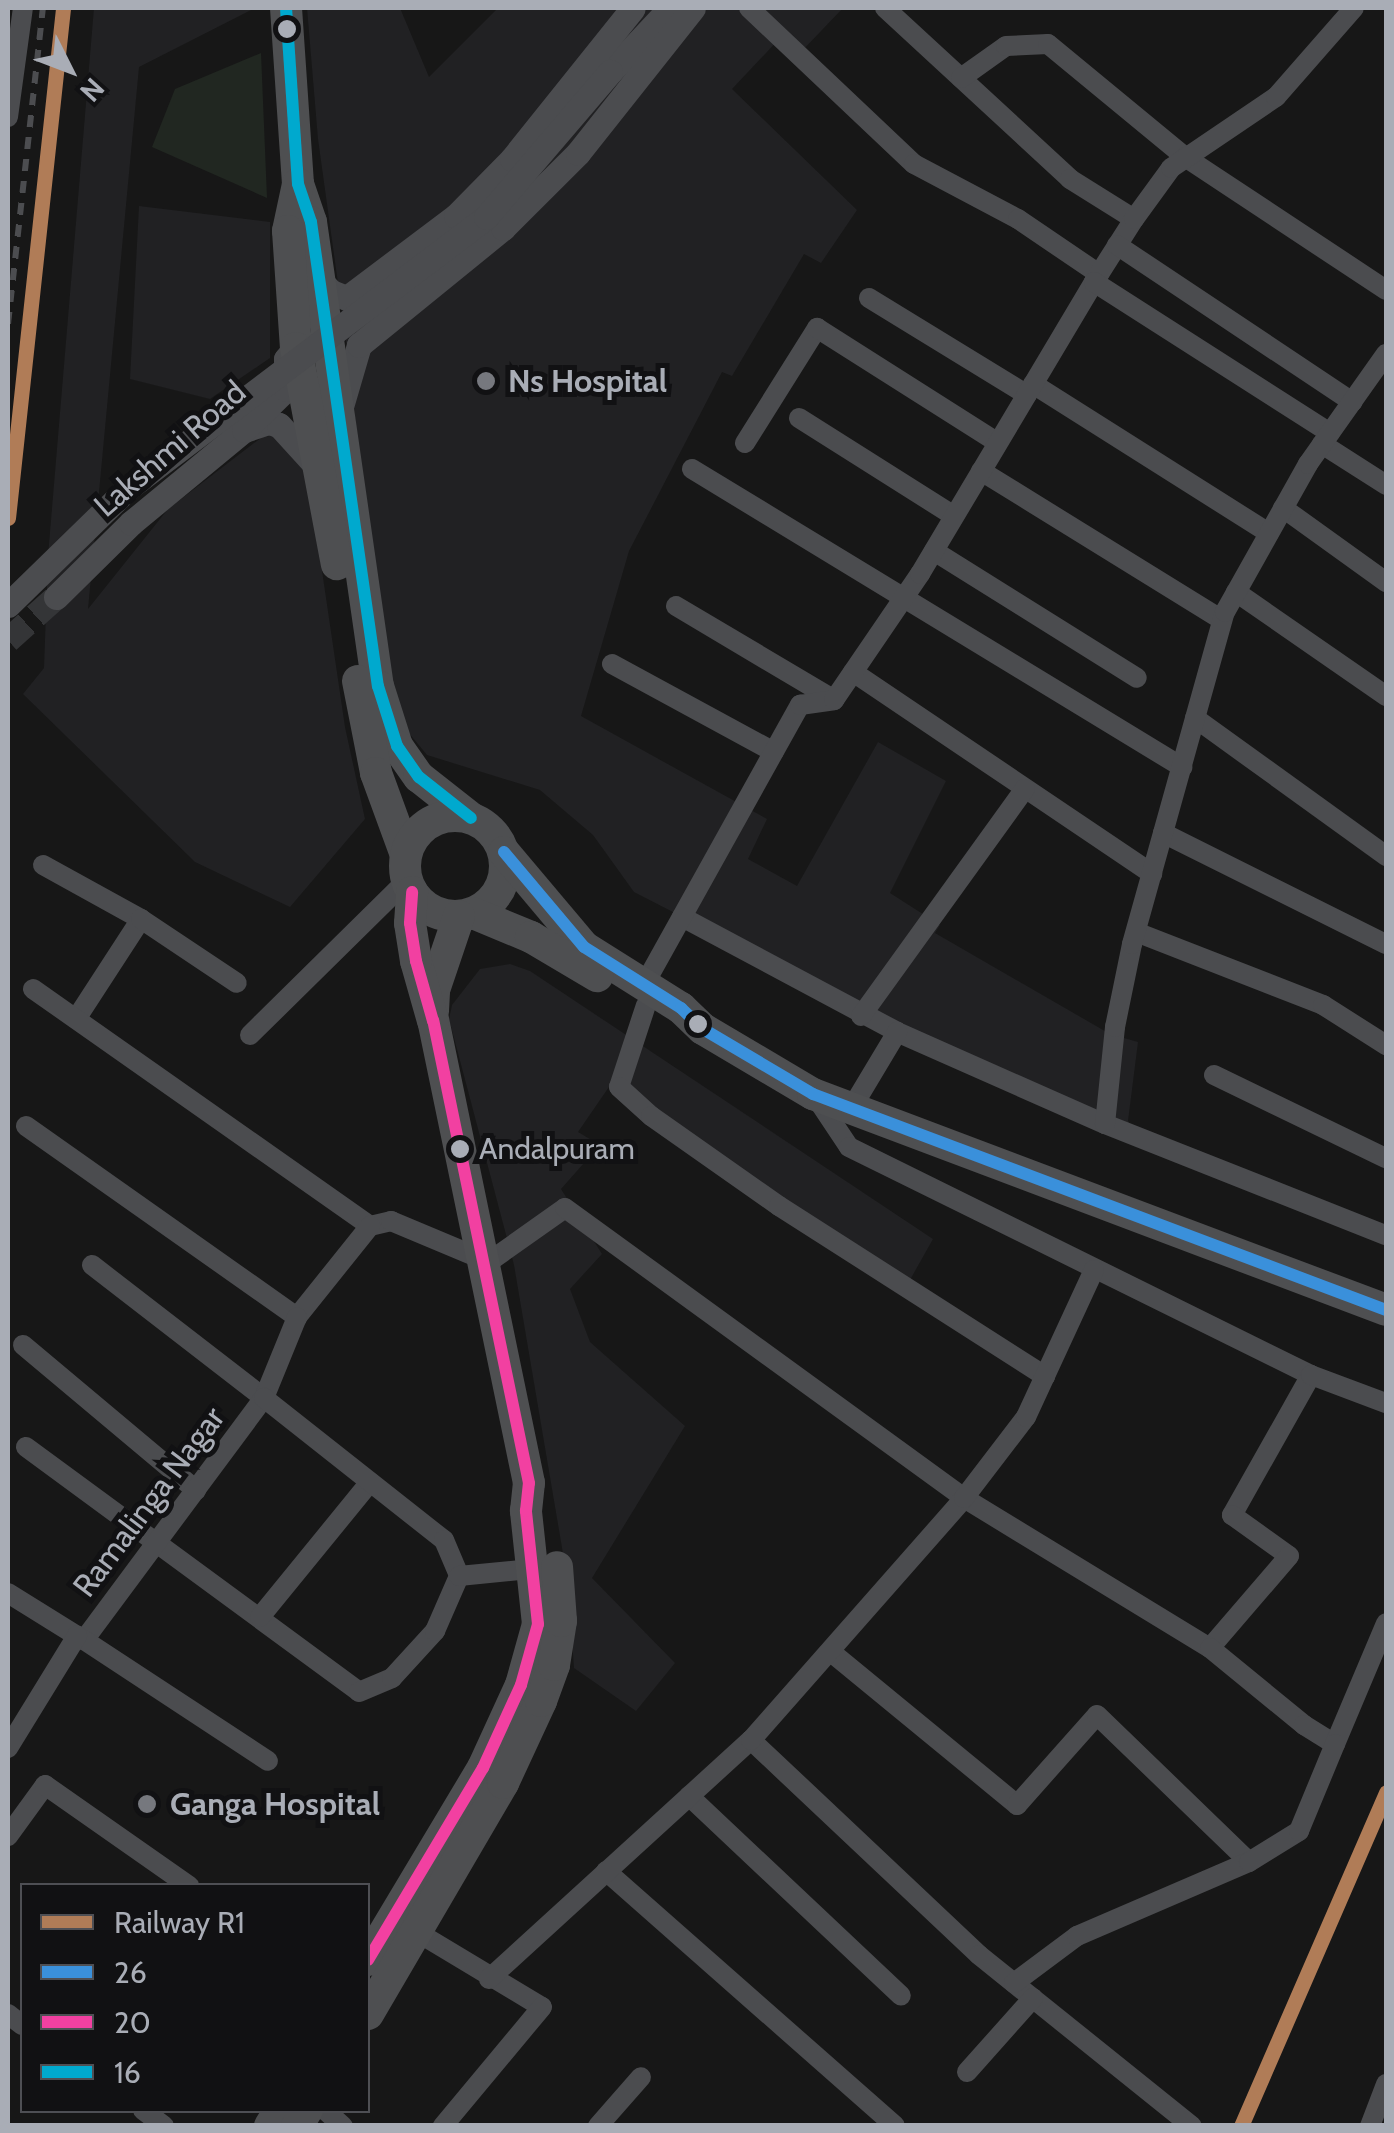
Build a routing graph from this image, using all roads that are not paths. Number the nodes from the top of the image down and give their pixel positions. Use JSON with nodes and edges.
{"nodes":[{"id":1,"x":22,"y":8,"type":"edge"},
{"id":2,"x":286,"y":8,"type":"edge"},
{"id":3,"x":633,"y":8,"type":"edge"},
{"id":4,"x":670,"y":8,"type":"edge"},
{"id":5,"x":692,"y":8,"type":"edge"},
{"id":6,"x":749,"y":8,"type":"edge"},
{"id":7,"x":885,"y":8,"type":"edge"},
{"id":8,"x":1354,"y":8,"type":"edge"},
{"id":9,"x":961,"y":78,"type":"junction"},
{"id":10,"x":8,"y":117,"type":"edge"},
{"id":11,"x":1185,"y":156,"type":"junction"},
{"id":12,"x":298,"y":184,"type":"junction"},
{"id":13,"x":1134,"y":219,"type":"junction"},
{"id":14,"x":1117,"y":246,"type":"junction"},
{"id":15,"x":1097,"y":278,"type":"junction"},
{"id":16,"x":1386,"y":290,"type":"edge"},
{"id":17,"x":869,"y":298,"type":"dead end"},
{"id":18,"x":334,"y":308,"type":"junction"},
{"id":19,"x":296,"y":348,"type":"junction"},
{"id":20,"x":1386,"y":354,"type":"edge"},
{"id":21,"x":1379,"y":380,"type":"edge"},
{"id":22,"x":1030,"y":390,"type":"junction"},
{"id":23,"x":1352,"y":402,"type":"junction"},
{"id":24,"x":800,"y":418,"type":"dead end"},
{"id":25,"x":337,"y":420,"type":"junction"},
{"id":26,"x":244,"y":430,"type":"junction"},
{"id":27,"x":1326,"y":439,"type":"junction"},
{"id":28,"x":745,"y":443,"type":"dead end"},
{"id":29,"x":998,"y":444,"type":"junction"},
{"id":30,"x":692,"y":469,"type":"dead end"},
{"id":31,"x":981,"y":471,"type":"junction"},
{"id":32,"x":321,"y":472,"type":"junction"},
{"id":33,"x":1386,"y":485,"type":"edge"},
{"id":34,"x":1283,"y":508,"type":"junction"},
{"id":35,"x":954,"y":516,"type":"junction"},
{"id":36,"x":1269,"y":533,"type":"junction"},
{"id":37,"x":934,"y":551,"type":"junction"},
{"id":38,"x":1386,"y":582,"type":"edge"},
{"id":39,"x":1236,"y":592,"type":"junction"},
{"id":40,"x":56,"y":597,"type":"tunnel mouth"},
{"id":41,"x":904,"y":598,"type":"junction"},
{"id":42,"x":8,"y":605,"type":"edge"},
{"id":43,"x":676,"y":606,"type":"dead end"},
{"id":44,"x":1257,"y":607,"type":"junction"},
{"id":45,"x":1223,"y":616,"type":"junction"},
{"id":46,"x":612,"y":664,"type":"dead end"},
{"id":47,"x":853,"y":672,"type":"junction"},
{"id":48,"x":1138,"y":678,"type":"dead end"},
{"id":49,"x":1386,"y":696,"type":"edge"},
{"id":50,"x":834,"y":700,"type":"junction"},
{"id":51,"x":1195,"y":718,"type":"junction"},
{"id":52,"x":774,"y":752,"type":"junction"},
{"id":53,"x":1182,"y":766,"type":"junction"},
{"id":54,"x":1026,"y":789,"type":"junction"},
{"id":55,"x":470,"y":818,"type":"junction"},
{"id":56,"x":1163,"y":832,"type":"junction"},
{"id":57,"x":504,"y":852,"type":"junction"},
{"id":58,"x":1386,"y":856,"type":"edge"},
{"id":59,"x":44,"y":865,"type":"dead end"},
{"id":60,"x":1152,"y":874,"type":"junction"},
{"id":61,"x":408,"y":876,"type":"junction"},
{"id":62,"x":466,"y":914,"type":"junction"},
{"id":63,"x":682,"y":917,"type":"junction"},
{"id":64,"x":141,"y":919,"type":"junction"},
{"id":65,"x":1136,"y":932,"type":"junction"},
{"id":66,"x":1386,"y":944,"type":"edge"},
{"id":67,"x":236,"y":984,"type":"dead end"},
{"id":68,"x":33,"y":989,"type":"dead end"},
{"id":69,"x":645,"y":995,"type":"junction"},
{"id":70,"x":861,"y":1016,"type":"junction"},
{"id":71,"x":76,"y":1019,"type":"junction"},
{"id":72,"x":433,"y":1020,"type":"junction"},
{"id":73,"x":897,"y":1032,"type":"junction"},
{"id":74,"x":250,"y":1035,"type":"dead end"},
{"id":75,"x":1386,"y":1045,"type":"edge"},
{"id":76,"x":1214,"y":1075,"type":"dead end"},
{"id":77,"x":813,"y":1094,"type":"junction"},
{"id":78,"x":851,"y":1109,"type":"junction"},
{"id":79,"x":1104,"y":1124,"type":"junction"},
{"id":80,"x":26,"y":1126,"type":"dead end"},
{"id":81,"x":1386,"y":1158,"type":"edge"},
{"id":82,"x":370,"y":1226,"type":"junction"},
{"id":83,"x":1385,"y":1230,"type":"edge"},
{"id":84,"x":482,"y":1263,"type":"junction"},
{"id":85,"x":92,"y":1265,"type":"dead end"},
{"id":86,"x":1094,"y":1270,"type":"junction"},
{"id":87,"x":1386,"y":1310,"type":"edge"},
{"id":88,"x":296,"y":1318,"type":"junction"},
{"id":89,"x":23,"y":1346,"type":"dead end"},
{"id":90,"x":1045,"y":1376,"type":"junction"},
{"id":91,"x":1312,"y":1376,"type":"junction"},
{"id":92,"x":264,"y":1398,"type":"junction"},
{"id":93,"x":1386,"y":1403,"type":"edge"},
{"id":94,"x":26,"y":1447,"type":"dead end"},
{"id":95,"x":370,"y":1482,"type":"junction"},
{"id":96,"x":196,"y":1490,"type":"junction"},
{"id":97,"x":964,"y":1498,"type":"junction"},
{"id":98,"x":156,"y":1542,"type":"junction"},
{"id":99,"x":546,"y":1568,"type":"junction"},
{"id":100,"x":460,"y":1576,"type":"junction"},
{"id":101,"x":8,"y":1593,"type":"edge"},
{"id":102,"x":260,"y":1617,"type":"junction"},
{"id":103,"x":1386,"y":1622,"type":"edge"},
{"id":104,"x":81,"y":1638,"type":"junction"},
{"id":105,"x":1210,"y":1648,"type":"junction"},
{"id":106,"x":831,"y":1652,"type":"junction"},
{"id":107,"x":750,"y":1740,"type":"junction"},
{"id":108,"x":1335,"y":1744,"type":"junction"},
{"id":109,"x":8,"y":1748,"type":"edge"},
{"id":110,"x":268,"y":1761,"type":"dead end"},
{"id":111,"x":689,"y":1796,"type":"junction"},
{"id":112,"x":8,"y":1836,"type":"edge"},
{"id":113,"x":1249,"y":1862,"type":"junction"},
{"id":114,"x":606,"y":1871,"type":"junction"},
{"id":115,"x":186,"y":1883,"type":"edge"},
{"id":116,"x":405,"y":1924,"type":"junction"},
{"id":117,"x":370,"y":1958,"type":"edge"},
{"id":118,"x":489,"y":1979,"type":"junction"},
{"id":119,"x":1014,"y":1983,"type":"junction"},
{"id":120,"x":901,"y":1996,"type":"dead end"},
{"id":121,"x":1033,"y":1998,"type":"junction"},
{"id":122,"x":370,"y":2009,"type":"edge"},
{"id":123,"x":967,"y":2072,"type":"dead end"},
{"id":124,"x":640,"y":2077,"type":"dead end"},
{"id":125,"x":1386,"y":2084,"type":"edge"},
{"id":126,"x":1377,"y":2122,"type":"edge"},
{"id":127,"x":444,"y":2126,"type":"edge"},
{"id":128,"x":598,"y":2126,"type":"edge"},
{"id":129,"x":895,"y":2126,"type":"edge"},
{"id":130,"x":1192,"y":2126,"type":"edge"}],
"edges":[{"from":1,"to":10,"type":"street"},
{"from":2,"to":12,"type":"main road"},
{"from":3,"to":18,"type":"street","name":"Lakshmi Road"},
{"from":4,"to":42,"type":"street","bridge":true},
{"from":5,"to":25,"type":"street"},
{"from":6,"to":15,"type":"street"},
{"from":7,"to":9,"type":"street"},
{"from":8,"to":11,"type":"street"},
{"from":9,"to":11,"type":"street"},
{"from":9,"to":13,"type":"street"},
{"from":11,"to":13,"type":"street"},
{"from":11,"to":16,"type":"street"},
{"from":12,"to":18,"type":"main road"},
{"from":12,"to":19,"type":"main road"},
{"from":13,"to":14,"type":"street"},
{"from":14,"to":15,"type":"street"},
{"from":14,"to":23,"type":"street"},
{"from":15,"to":22,"type":"street"},
{"from":15,"to":27,"type":"street"},
{"from":17,"to":22,"type":"street"},
{"from":18,"to":19,"type":"street","name":"Lakshmi Road"},
{"from":18,"to":25,"type":"main road"},
{"from":19,"to":26,"type":"street","name":"Lakshmi Road"},
{"from":19,"to":32,"type":"main road"},
{"from":20,"to":21,"type":"street"},
{"from":21,"to":23,"type":"street"},
{"from":22,"to":29,"type":"street"},
{"from":22,"to":36,"type":"street"},
{"from":23,"to":27,"type":"street"},
{"from":24,"to":35,"type":"street"},
{"from":25,"to":55,"type":"main road"},
{"from":26,"to":32,"type":"street"},
{"from":26,"to":40,"type":"street","name":"Lakshmi Road"},
{"from":27,"to":33,"type":"street"},
{"from":27,"to":34,"type":"street"},
{"from":28,"to":29,"type":"street"},
{"from":29,"to":31,"type":"street"},
{"from":30,"to":41,"type":"street"},
{"from":31,"to":35,"type":"street"},
{"from":31,"to":45,"type":"street"},
{"from":32,"to":61,"type":"main road"},
{"from":34,"to":36,"type":"street"},
{"from":34,"to":38,"type":"street"},
{"from":35,"to":37,"type":"street"},
{"from":36,"to":39,"type":"street"},
{"from":37,"to":41,"type":"street"},
{"from":37,"to":48,"type":"street"},
{"from":39,"to":44,"type":"street"},
{"from":39,"to":45,"type":"street"},
{"from":41,"to":47,"type":"street"},
{"from":41,"to":53,"type":"street"},
{"from":43,"to":50,"type":"street"},
{"from":44,"to":45,"type":"street"},
{"from":44,"to":49,"type":"street"},
{"from":45,"to":51,"type":"street"},
{"from":46,"to":52,"type":"street"},
{"from":47,"to":50,"type":"street"},
{"from":47,"to":54,"type":"street"},
{"from":50,"to":52,"type":"street"},
{"from":51,"to":53,"type":"street"},
{"from":51,"to":58,"type":"street"},
{"from":52,"to":63,"type":"street"},
{"from":53,"to":56,"type":"street"},
{"from":54,"to":60,"type":"street"},
{"from":54,"to":70,"type":"street"},
{"from":55,"to":57,"type":"main road"},
{"from":55,"to":61,"type":"main road"},
{"from":56,"to":60,"type":"street"},
{"from":56,"to":66,"type":"street"},
{"from":57,"to":62,"type":"main road"},
{"from":57,"to":69,"type":"main road"},
{"from":59,"to":64,"type":"street"},
{"from":60,"to":65,"type":"street"},
{"from":61,"to":62,"type":"main road"},
{"from":61,"to":72,"type":"main road"},
{"from":61,"to":74,"type":"street"},
{"from":62,"to":69,"type":"main road"},
{"from":62,"to":72,"type":"main road"},
{"from":63,"to":69,"type":"street"},
{"from":63,"to":70,"type":"street"},
{"from":64,"to":67,"type":"street"},
{"from":64,"to":71,"type":"street"},
{"from":65,"to":75,"type":"street"},
{"from":65,"to":79,"type":"street"},
{"from":68,"to":71,"type":"street"},
{"from":69,"to":77,"type":"main road"},
{"from":69,"to":90,"type":"street"},
{"from":70,"to":73,"type":"street"},
{"from":71,"to":82,"type":"street"},
{"from":72,"to":84,"type":"main road"},
{"from":73,"to":78,"type":"street"},
{"from":73,"to":79,"type":"street"},
{"from":76,"to":81,"type":"street"},
{"from":77,"to":78,"type":"main road"},
{"from":77,"to":86,"type":"street"},
{"from":78,"to":87,"type":"main road"},
{"from":79,"to":83,"type":"street"},
{"from":80,"to":88,"type":"street"},
{"from":82,"to":84,"type":"street"},
{"from":82,"to":88,"type":"street"},
{"from":84,"to":97,"type":"street"},
{"from":84,"to":99,"type":"main road"},
{"from":85,"to":92,"type":"street"},
{"from":86,"to":90,"type":"street"},
{"from":86,"to":91,"type":"street"},
{"from":88,"to":92,"type":"street"},
{"from":89,"to":96,"type":"street"},
{"from":90,"to":97,"type":"street"},
{"from":91,"to":93,"type":"street"},
{"from":91,"to":105,"type":"street"},
{"from":92,"to":95,"type":"street","name":"Ramalinga Nagar"},
{"from":92,"to":96,"type":"street","name":"Ramalinga Nagar"},
{"from":94,"to":98,"type":"street"},
{"from":95,"to":100,"type":"street","name":"Ramalinga Nagar"},
{"from":95,"to":102,"type":"street"},
{"from":96,"to":98,"type":"street","name":"Ramalinga Nagar"},
{"from":97,"to":105,"type":"street"},
{"from":97,"to":106,"type":"street"},
{"from":98,"to":102,"type":"street"},
{"from":98,"to":104,"type":"street","name":"Ramalinga Nagar"},
{"from":99,"to":100,"type":"street"},
{"from":99,"to":116,"type":"main road"},
{"from":100,"to":102,"type":"street"},
{"from":101,"to":104,"type":"street"},
{"from":103,"to":108,"type":"street"},
{"from":104,"to":109,"type":"street","name":"Ramalinga Nagar"},
{"from":104,"to":110,"type":"street"},
{"from":105,"to":108,"type":"street"},
{"from":106,"to":107,"type":"street"},
{"from":106,"to":113,"type":"street"},
{"from":107,"to":111,"type":"street"},
{"from":107,"to":119,"type":"street"},
{"from":108,"to":113,"type":"street"},
{"from":111,"to":114,"type":"street"},
{"from":111,"to":120,"type":"street"},
{"from":112,"to":115,"type":"street"},
{"from":113,"to":119,"type":"street"},
{"from":114,"to":118,"type":"street"},
{"from":114,"to":129,"type":"street"},
{"from":116,"to":117,"type":"main road"},
{"from":116,"to":118,"type":"street"},
{"from":116,"to":122,"type":"main road"},
{"from":118,"to":127,"type":"street"},
{"from":119,"to":121,"type":"street"},
{"from":121,"to":123,"type":"street"},
{"from":121,"to":130,"type":"street"},
{"from":124,"to":128,"type":"street"},
{"from":125,"to":126,"type":"street"}]}
